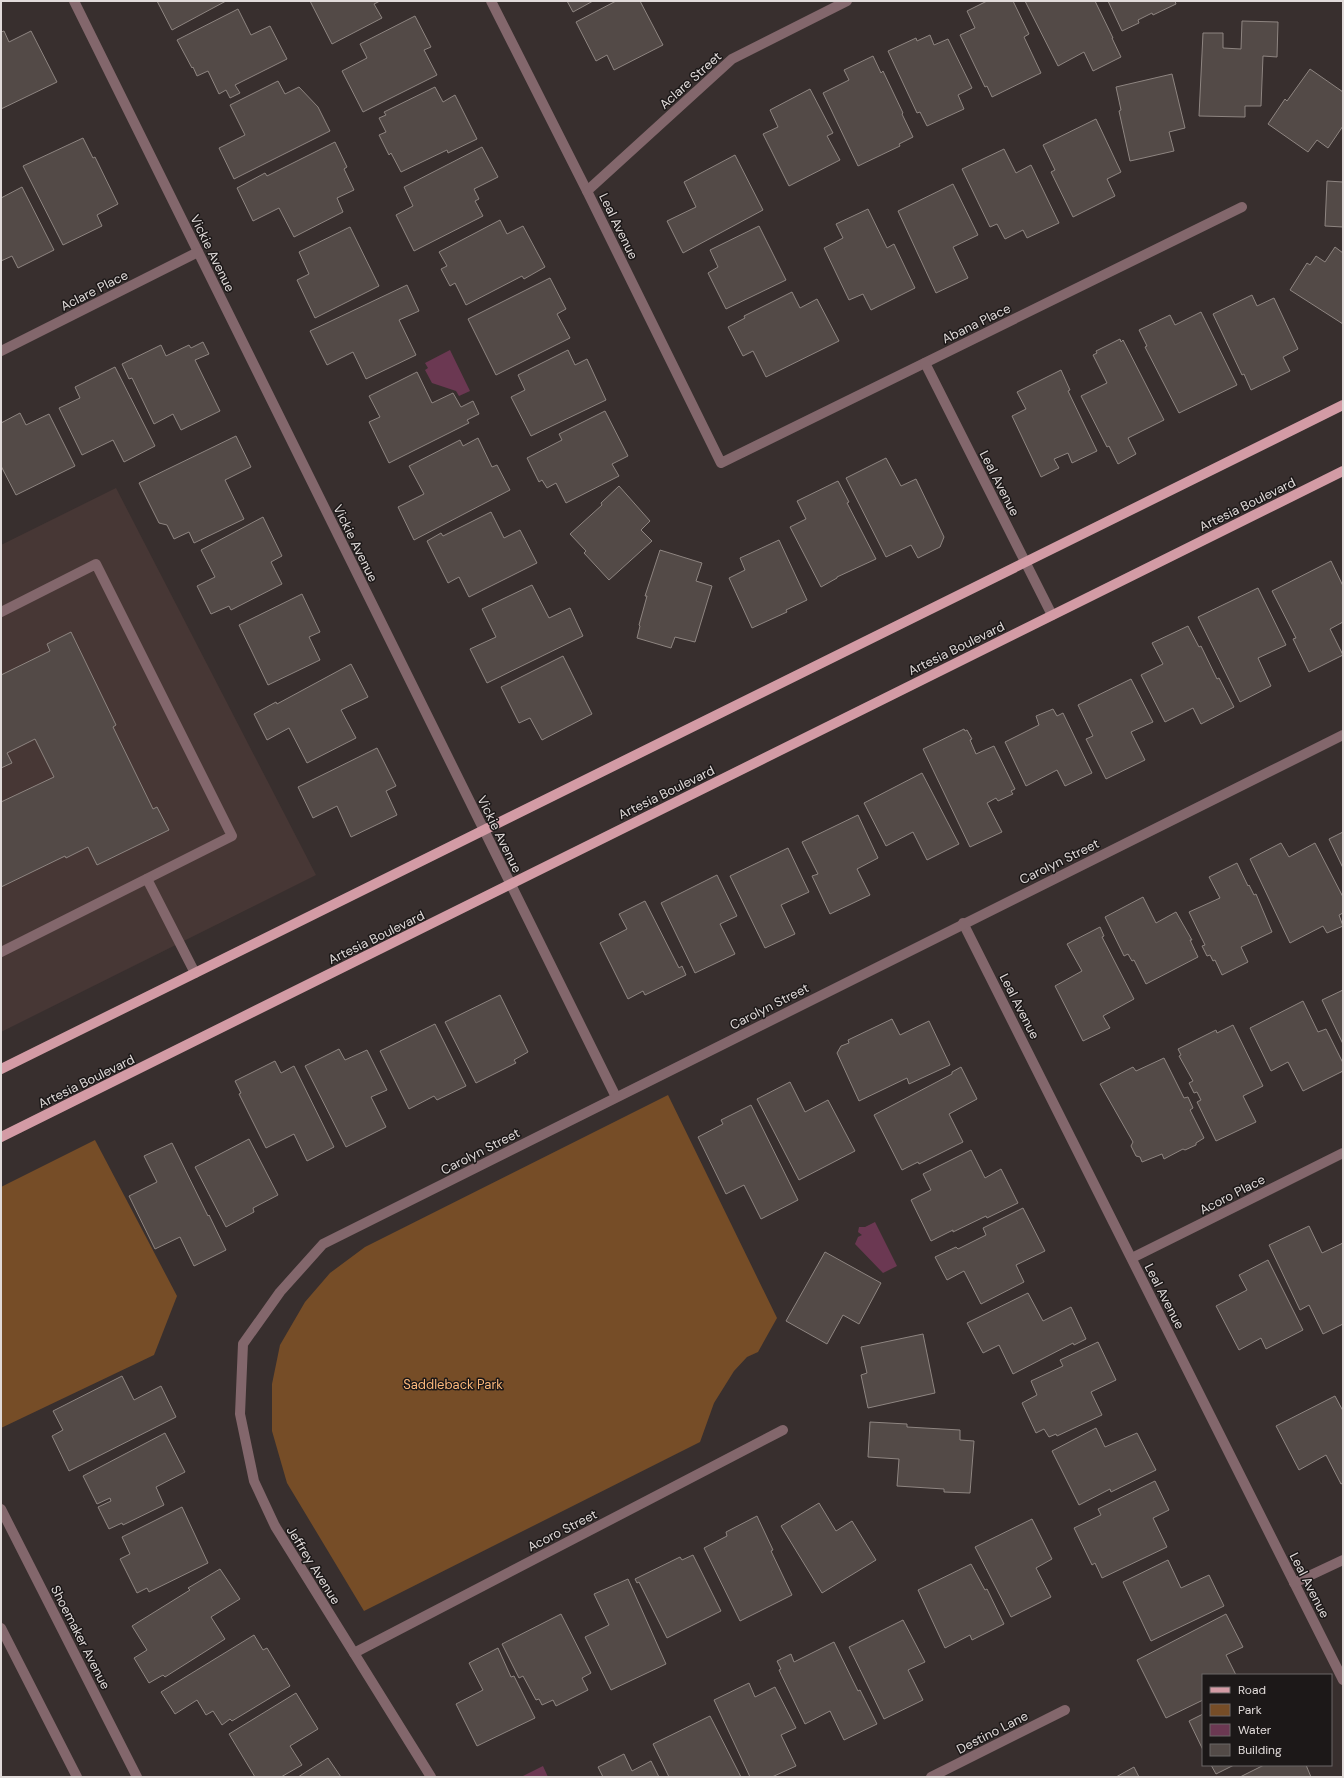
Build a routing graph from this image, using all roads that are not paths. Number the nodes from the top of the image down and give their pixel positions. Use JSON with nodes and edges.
{"nodes":[{"id":1,"x":74,"y":1,"type":"edge"},
{"id":2,"x":491,"y":1,"type":"edge"},
{"id":3,"x":847,"y":1,"type":"edge"},
{"id":4,"x":588,"y":191,"type":"junction"},
{"id":5,"x":1242,"y":207,"type":"dead end"},
{"id":6,"x":198,"y":252,"type":"junction"},
{"id":7,"x":1,"y":351,"type":"edge"},
{"id":8,"x":926,"y":363,"type":"junction"},
{"id":9,"x":1343,"y":405,"type":"edge"},
{"id":10,"x":721,"y":463,"type":"joint"},
{"id":11,"x":1343,"y":471,"type":"edge"},
{"id":12,"x":1025,"y":562,"type":"junction"},
{"id":13,"x":1,"y":612,"type":"edge"},
{"id":14,"x":1052,"y":615,"type":"junction"},
{"id":15,"x":1343,"y":735,"type":"edge"},
{"id":16,"x":484,"y":830,"type":"junction"},
{"id":17,"x":147,"y":879,"type":"junction"},
{"id":18,"x":510,"y":884,"type":"junction"},
{"id":19,"x":963,"y":923,"type":"junction"},
{"id":20,"x":1,"y":952,"type":"edge"},
{"id":21,"x":195,"y":973,"type":"junction"},
{"id":22,"x":1,"y":1069,"type":"edge"},
{"id":23,"x":616,"y":1097,"type":"junction"},
{"id":24,"x":1,"y":1138,"type":"edge"},
{"id":25,"x":1343,"y":1153,"type":"edge"},
{"id":26,"x":1132,"y":1258,"type":"junction"},
{"id":27,"x":242,"y":1344,"type":"joint"},
{"id":28,"x":783,"y":1430,"type":"dead end"},
{"id":29,"x":1,"y":1509,"type":"edge"},
{"id":30,"x":1343,"y":1560,"type":"edge"},
{"id":31,"x":1294,"y":1583,"type":"junction"},
{"id":32,"x":1,"y":1628,"type":"edge"},
{"id":33,"x":354,"y":1653,"type":"junction"},
{"id":34,"x":1343,"y":1680,"type":"edge"},
{"id":35,"x":1065,"y":1710,"type":"dead end"},
{"id":36,"x":77,"y":1777,"type":"edge"},
{"id":37,"x":137,"y":1777,"type":"edge"},
{"id":38,"x":431,"y":1777,"type":"edge"},
{"id":39,"x":932,"y":1777,"type":"edge"}],
"edges":[{"from":1,"to":6,"type":"street","name":"Vickie Avenue"},
{"from":2,"to":4,"type":"street","name":"Leal Avenue"},
{"from":3,"to":4,"type":"street","name":"Aclare Street"},
{"from":4,"to":10,"type":"street","name":"Leal Avenue"},
{"from":5,"to":8,"type":"street","name":"Abana Place"},
{"from":6,"to":7,"type":"street","name":"Aclare Place"},
{"from":6,"to":16,"type":"street","name":"Vickie Avenue"},
{"from":8,"to":10,"type":"street","name":"Abana Place"},
{"from":8,"to":12,"type":"street","name":"Leal Avenue"},
{"from":9,"to":12,"type":"main road"},
{"from":11,"to":14,"type":"main road","name":"Artesia Boulevard"},
{"from":12,"to":14,"type":"street","name":"Leal Avenue"},
{"from":12,"to":16,"type":"main road"},
{"from":13,"to":17,"type":"street"},
{"from":14,"to":18,"type":"main road","name":"Artesia Boulevard"},
{"from":15,"to":19,"type":"street","name":"Carolyn Street"},
{"from":16,"to":18,"type":"street","name":"Vickie Avenue"},
{"from":16,"to":21,"type":"main road"},
{"from":17,"to":20,"type":"street"},
{"from":17,"to":21,"type":"street"},
{"from":18,"to":23,"type":"street","name":"Vickie Avenue"},
{"from":18,"to":24,"type":"main road","name":"Artesia Boulevard"},
{"from":19,"to":23,"type":"street","name":"Carolyn Street"},
{"from":19,"to":26,"type":"street","name":"Leal Avenue"},
{"from":21,"to":22,"type":"main road"},
{"from":23,"to":27,"type":"street","name":"Carolyn Street"},
{"from":25,"to":26,"type":"street","name":"Acoro Place"},
{"from":26,"to":31,"type":"street","name":"Leal Avenue"},
{"from":27,"to":33,"type":"street","name":"Jeffrey Avenue"},
{"from":28,"to":33,"type":"street","name":"Acoro Street"},
{"from":29,"to":37,"type":"street","name":"Shoemaker Avenue"},
{"from":30,"to":31,"type":"street"},
{"from":31,"to":34,"type":"street","name":"Leal Avenue"},
{"from":32,"to":36,"type":"street"},
{"from":33,"to":38,"type":"street","name":"Jeffrey Avenue"},
{"from":35,"to":39,"type":"street","name":"Destino Lane"}]}
